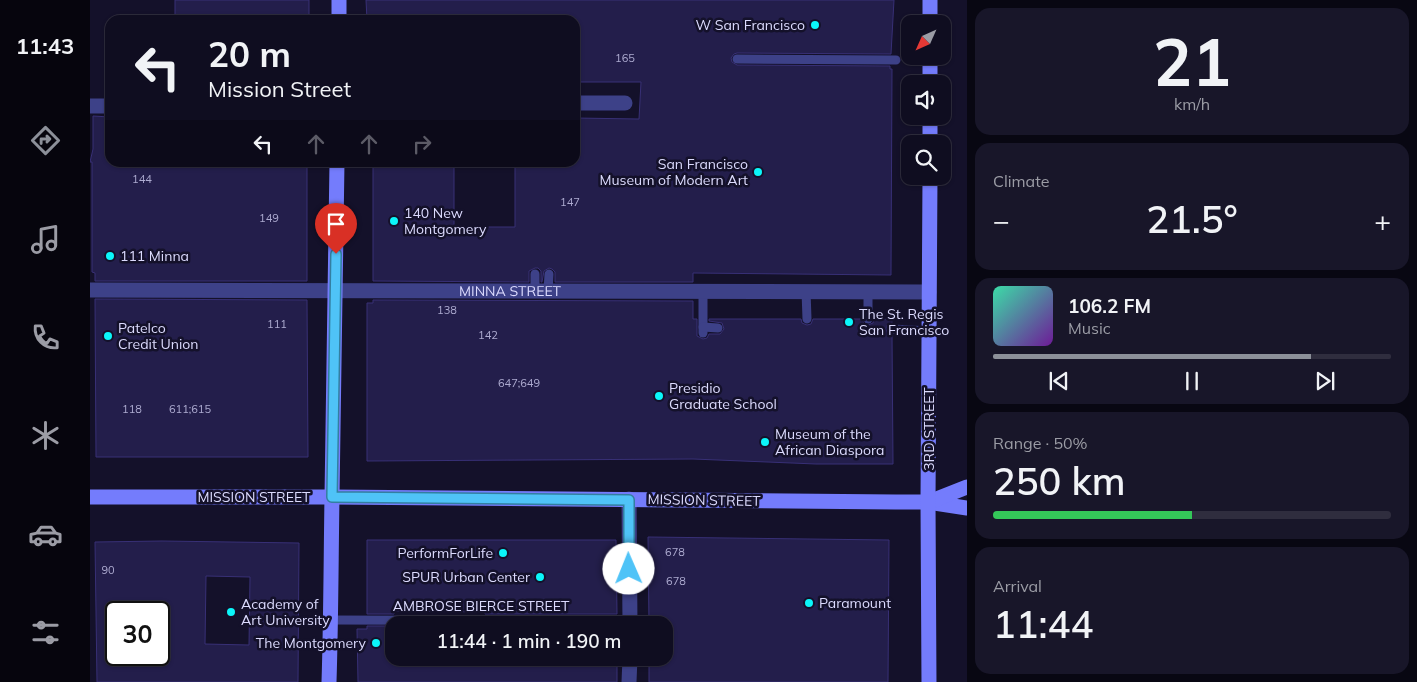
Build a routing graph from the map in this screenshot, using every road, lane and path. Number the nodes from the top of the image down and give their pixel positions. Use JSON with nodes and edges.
{"nodes":[{"id":1,"x":339,"y":0,"type":"edge"},
{"id":2,"x":930,"y":0,"type":"edge"},
{"id":3,"x":338,"y":15,"type":"edge"},
{"id":4,"x":930,"y":15,"type":"edge"},
{"id":5,"x":737,"y":59,"type":"dead end"},
{"id":6,"x":896,"y":60,"type":"dead end"},
{"id":7,"x":580,"y":103,"type":"edge"},
{"id":8,"x":625,"y":103,"type":"dead end"},
{"id":9,"x":90,"y":106,"type":"edge"},
{"id":10,"x":105,"y":106,"type":"edge"},
{"id":11,"x":337,"y":167,"type":"edge"},
{"id":12,"x":930,"y":185,"type":"edge"},
{"id":13,"x":534,"y":274,"type":"dead end"},
{"id":14,"x":549,"y":274,"type":"dead end"},
{"id":15,"x":90,"y":290,"type":"edge"},
{"id":16,"x":336,"y":290,"type":"junction"},
{"id":17,"x":542,"y":291,"type":"junction"},
{"id":18,"x":703,"y":291,"type":"junction"},
{"id":19,"x":806,"y":291,"type":"junction"},
{"id":20,"x":868,"y":291,"type":"junction"},
{"id":21,"x":929,"y":292,"type":"junction"},
{"id":22,"x":807,"y":319,"type":"dead end"},
{"id":23,"x":868,"y":319,"type":"dead end"},
{"id":24,"x":718,"y":328,"type":"dead end"},
{"id":25,"x":892,"y":330,"type":"dead end"},
{"id":26,"x":929,"y":331,"type":"junction"},
{"id":27,"x":967,"y":487,"type":"edge"},
{"id":28,"x":90,"y":497,"type":"edge"},
{"id":29,"x":332,"y":497,"type":"junction"},
{"id":30,"x":629,"y":500,"type":"junction"},
{"id":31,"x":928,"y":502,"type":"junction"},
{"id":32,"x":967,"y":508,"type":"edge"},
{"id":33,"x":630,"y":616,"type":"edge"},
{"id":34,"x":331,"y":620,"type":"junction"},
{"id":35,"x":385,"y":621,"type":"edge"},
{"id":36,"x":630,"y":666,"type":"edge"},
{"id":37,"x":330,"y":682,"type":"edge"},
{"id":38,"x":629,"y":682,"type":"edge"},
{"id":39,"x":929,"y":682,"type":"edge"}],
"edges":[{"from":1,"to":3,"type":"main road"},
{"from":2,"to":4,"type":"main road"},
{"from":5,"to":6,"type":"lane"},
{"from":7,"to":8,"type":"street"},
{"from":9,"to":10,"type":"street"},
{"from":11,"to":16,"type":"main road"},
{"from":12,"to":21,"type":"main road","name":"3RD STREET"},
{"from":13,"to":17,"type":"lane"},
{"from":14,"to":17,"type":"lane"},
{"from":15,"to":16,"type":"street","name":"MINNA STREET"},
{"from":16,"to":17,"type":"street","name":"MINNA STREET"},
{"from":16,"to":29,"type":"main road"},
{"from":17,"to":18,"type":"street","name":"MINNA STREET"},
{"from":18,"to":19,"type":"street","name":"MINNA STREET"},
{"from":18,"to":24,"type":"lane"},
{"from":19,"to":20,"type":"street","name":"MINNA STREET"},
{"from":19,"to":22,"type":"lane"},
{"from":20,"to":21,"type":"street","name":"MINNA STREET"},
{"from":20,"to":23,"type":"lane"},
{"from":21,"to":26,"type":"main road","name":"3RD STREET"},
{"from":25,"to":26,"type":"lane"},
{"from":26,"to":31,"type":"main road","name":"3RD STREET"},
{"from":27,"to":31,"type":"main road","name":"MISSION STREET"},
{"from":28,"to":29,"type":"main road","name":"MISSION STREET"},
{"from":29,"to":30,"type":"main road","name":"MISSION STREET"},
{"from":29,"to":34,"type":"main road"},
{"from":30,"to":31,"type":"main road","name":"MISSION STREET"},
{"from":30,"to":33,"type":"street"},
{"from":31,"to":32,"type":"main road","name":"MISSION STREET"},
{"from":31,"to":39,"type":"main road","name":"3RD STREET"},
{"from":34,"to":35,"type":"lane","name":"AMBROSE BIERCE STREET"},
{"from":34,"to":37,"type":"main road"},
{"from":36,"to":38,"type":"street"}]}
